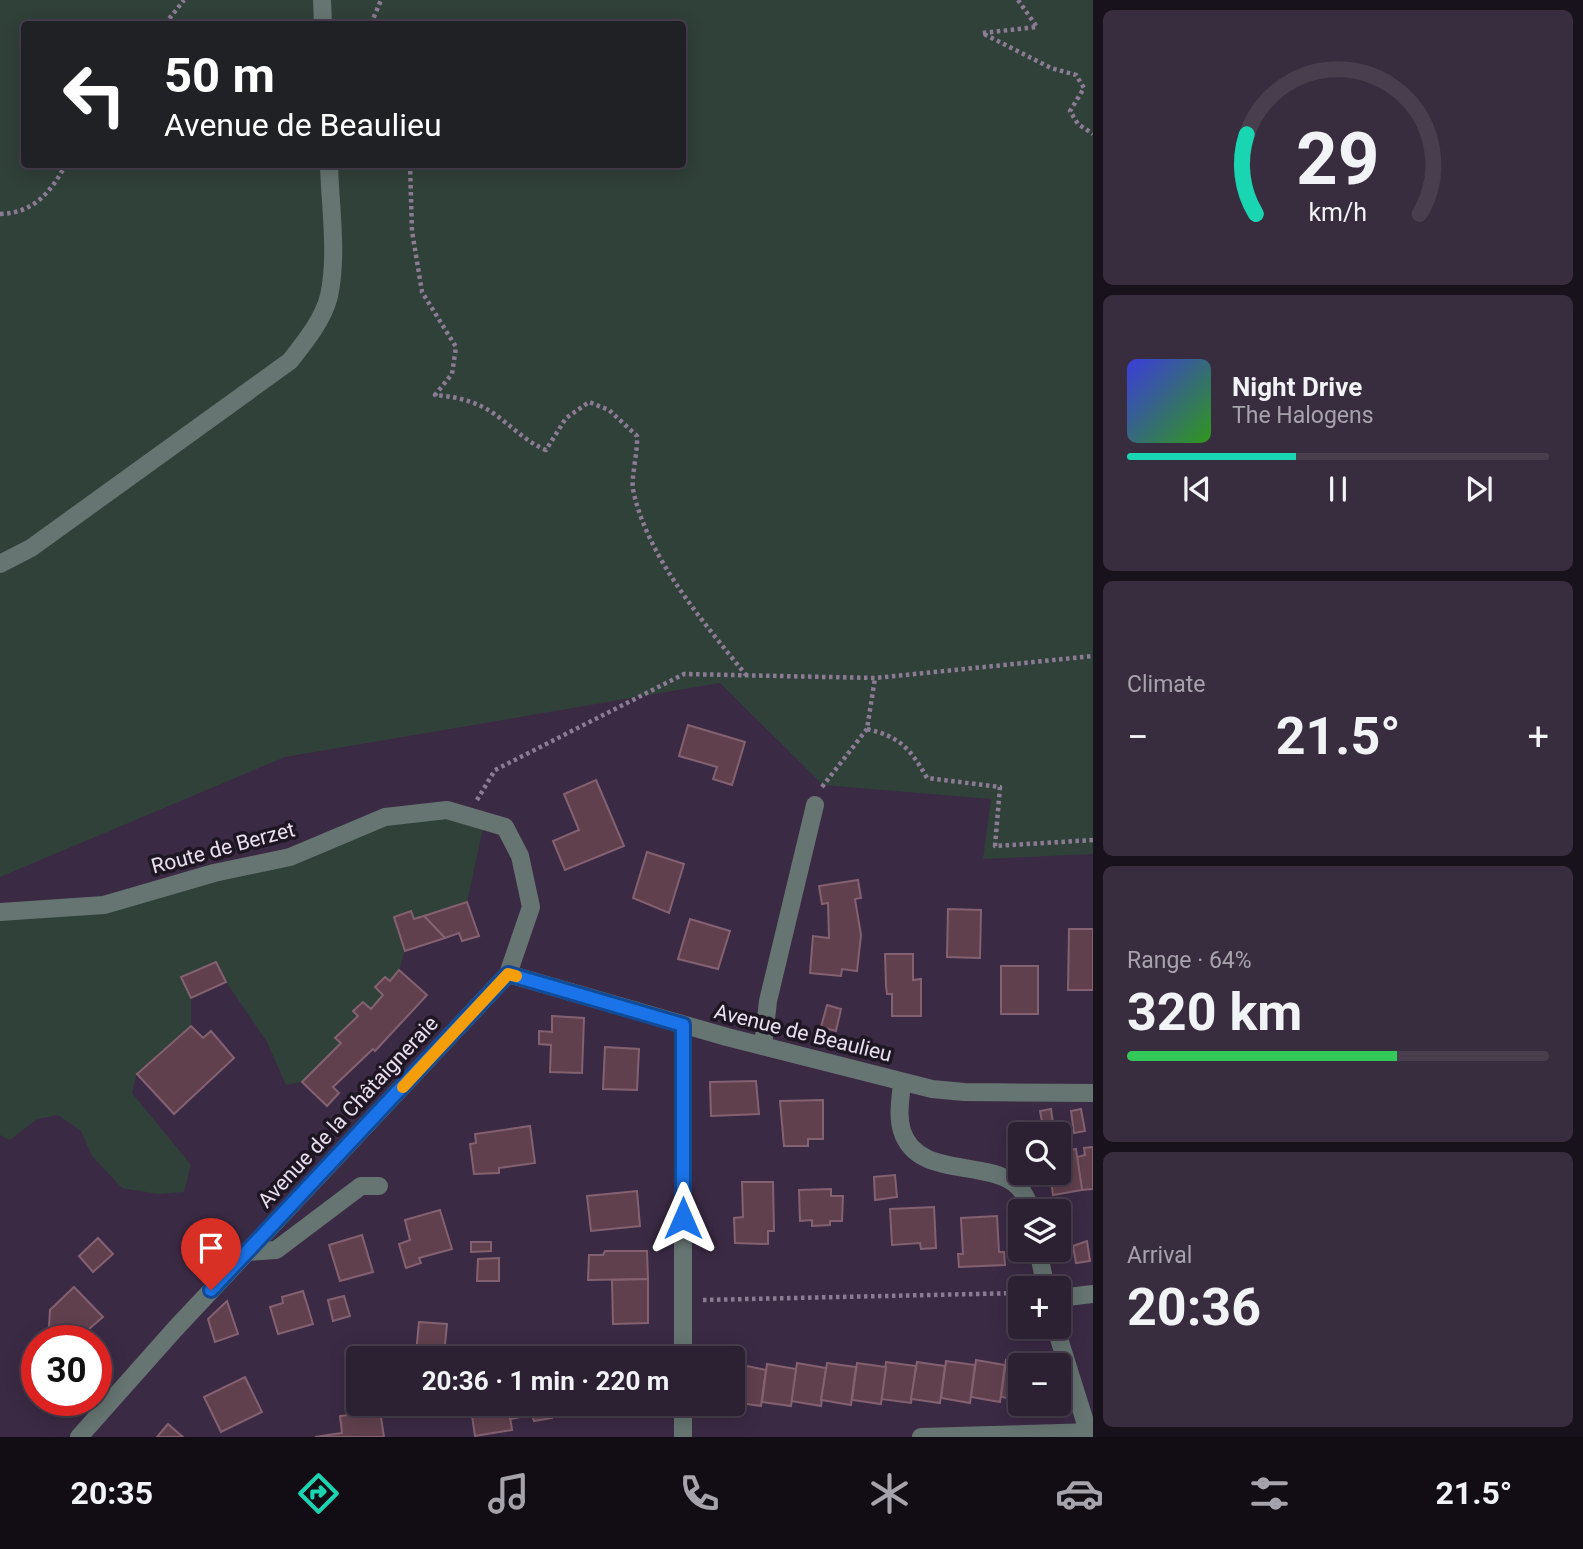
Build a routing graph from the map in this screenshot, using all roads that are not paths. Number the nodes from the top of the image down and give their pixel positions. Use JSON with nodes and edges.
{"nodes":[{"id":1,"x":322,"y":0,"type":"edge"},
{"id":2,"x":323,"y":21,"type":"edge"},
{"id":3,"x":329,"y":168,"type":"edge"},
{"id":4,"x":0,"y":564,"type":"edge"},
{"id":5,"x":815,"y":805,"type":"road end"},
{"id":6,"x":0,"y":912,"type":"edge"},
{"id":7,"x":508,"y":974,"type":"junction"},
{"id":8,"x":683,"y":1025,"type":"junction"},
{"id":9,"x":763,"y":1046,"type":"junction"},
{"id":10,"x":902,"y":1082,"type":"junction"},
{"id":11,"x":1093,"y":1093,"type":"edge"},
{"id":12,"x":379,"y":1186,"type":"dead end"},
{"id":13,"x":1025,"y":1199,"type":"edge"},
{"id":14,"x":247,"y":1252,"type":"junction"},
{"id":15,"x":1093,"y":1294,"type":"edge"},
{"id":16,"x":1071,"y":1297,"type":"edge"},
{"id":17,"x":1059,"y":1339,"type":"edge"},
{"id":18,"x":683,"y":1346,"type":"edge"},
{"id":19,"x":683,"y":1416,"type":"edge"},
{"id":20,"x":1091,"y":1432,"type":"edge"},
{"id":21,"x":79,"y":1437,"type":"edge"},
{"id":22,"x":683,"y":1437,"type":"edge"},
{"id":23,"x":921,"y":1437,"type":"edge"}],
"edges":[{"from":1,"to":2,"type":"street"},
{"from":3,"to":4,"type":"street"},
{"from":5,"to":9,"type":"street"},
{"from":6,"to":7,"type":"street","name":"Route de Berzet"},
{"from":7,"to":8,"type":"street","name":"Avenue de Beaulieu"},
{"from":7,"to":14,"type":"street","name":"Avenue de la Châtaigneraie"},
{"from":8,"to":9,"type":"street","name":"Avenue de Beaulieu"},
{"from":8,"to":18,"type":"street"},
{"from":9,"to":10,"type":"street","name":"Avenue de Beaulieu"},
{"from":10,"to":11,"type":"street","name":"Avenue de Beaulieu"},
{"from":10,"to":13,"type":"street"},
{"from":12,"to":14,"type":"street"},
{"from":14,"to":21,"type":"street","name":"Avenue de la Châtaigneraie"},
{"from":15,"to":16,"type":"street"},
{"from":17,"to":20,"type":"street"},
{"from":19,"to":22,"type":"street"},
{"from":20,"to":23,"type":"street"}]}
